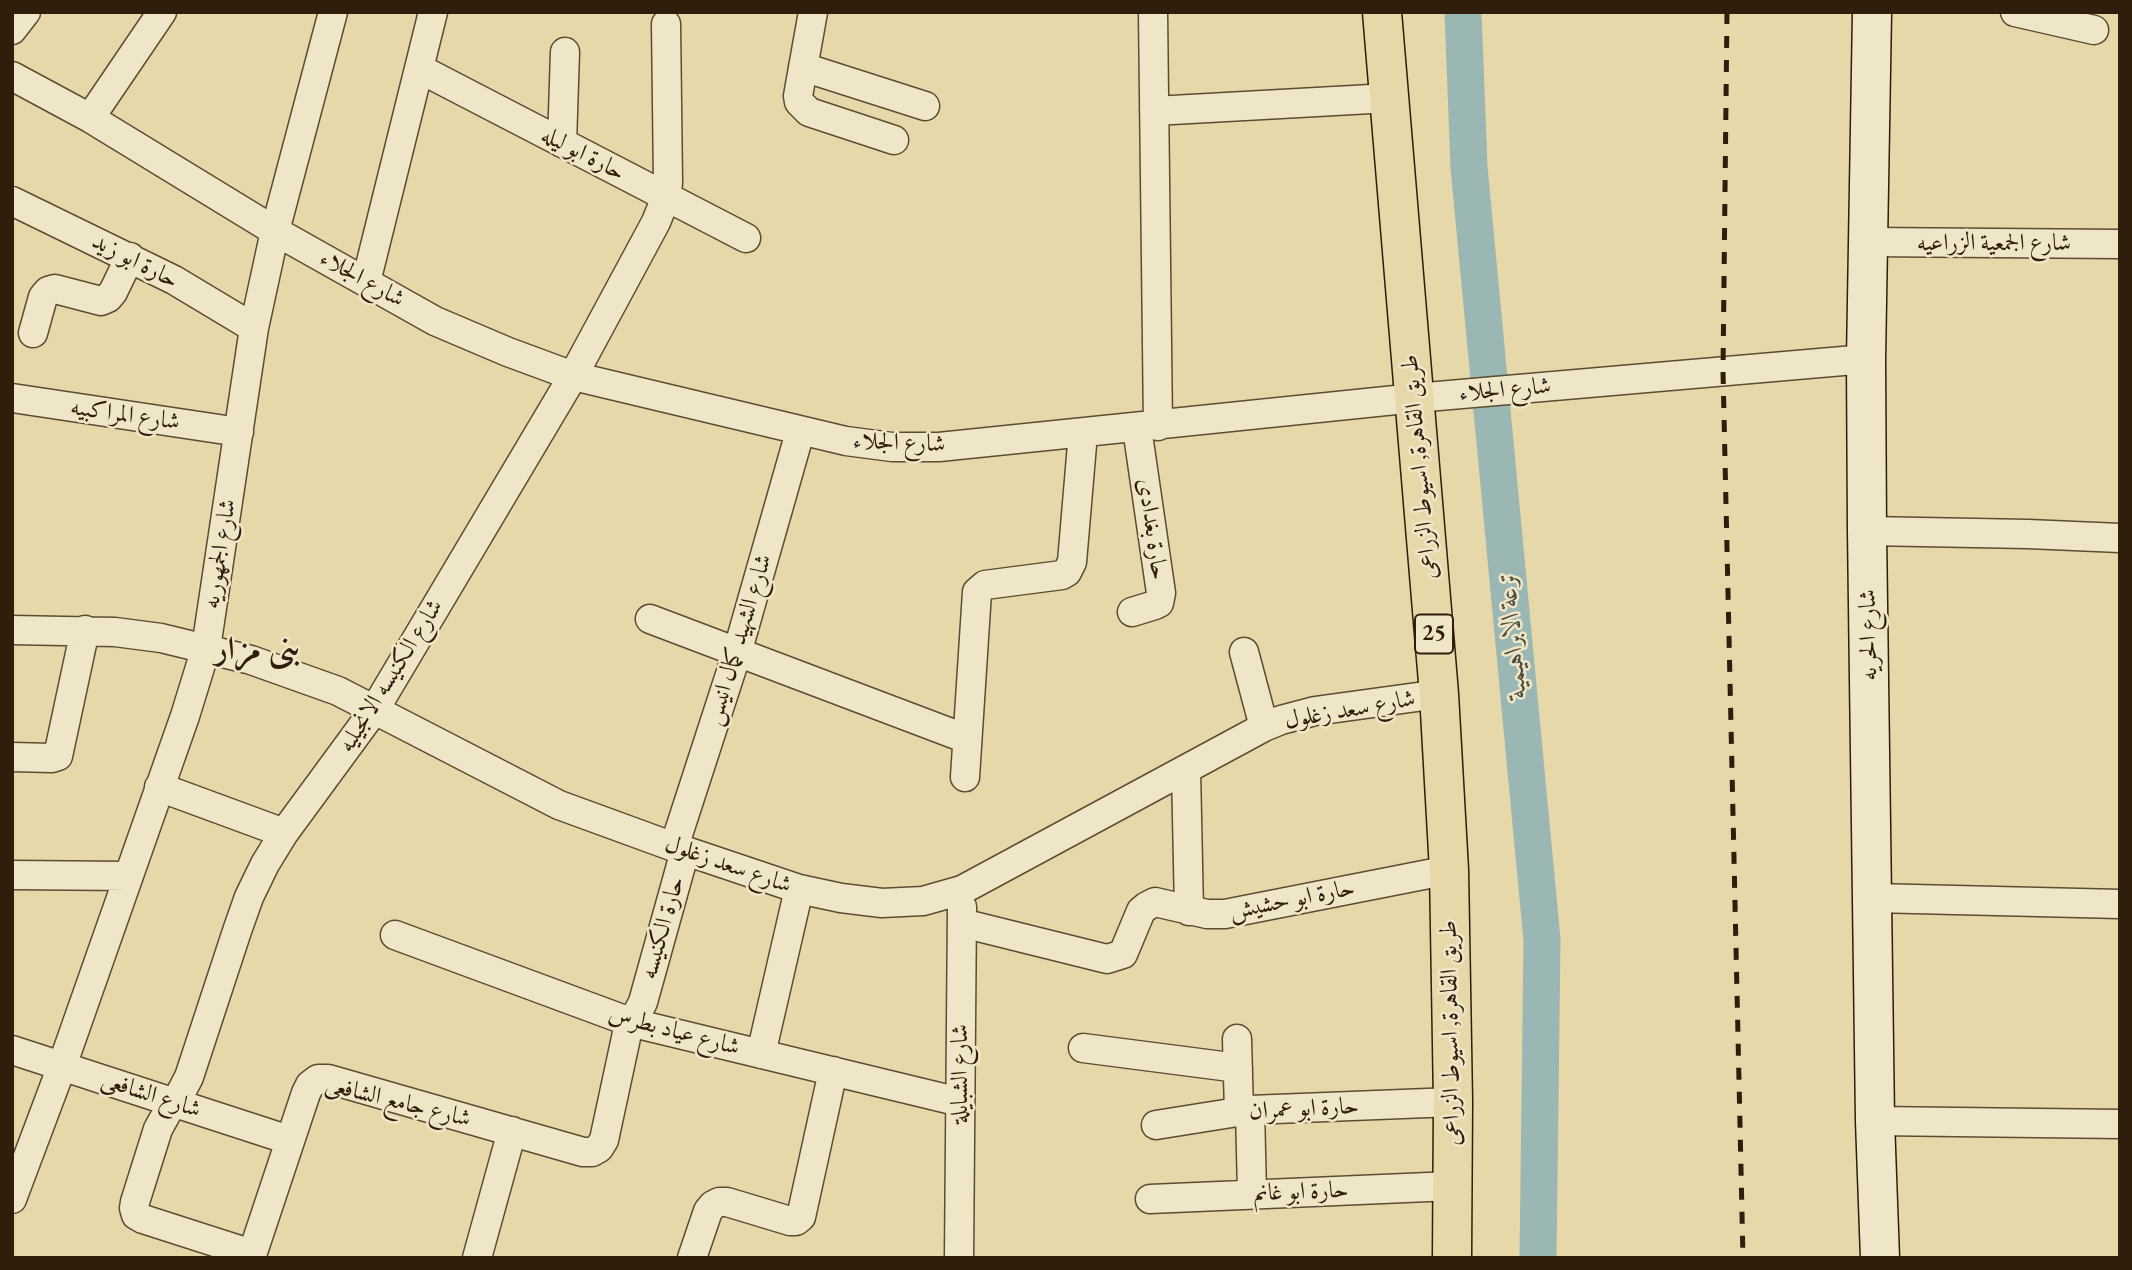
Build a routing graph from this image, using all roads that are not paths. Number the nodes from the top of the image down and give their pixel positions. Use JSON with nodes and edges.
{"nodes":[{"id":1,"x":26,"y":12,"type":"edge"},
{"id":2,"x":162,"y":12,"type":"edge"},
{"id":3,"x":333,"y":12,"type":"edge"},
{"id":4,"x":433,"y":12,"type":"edge"},
{"id":5,"x":813,"y":12,"type":"edge"},
{"id":6,"x":1153,"y":12,"type":"edge"},
{"id":7,"x":1382,"y":12,"type":"edge"},
{"id":8,"x":1872,"y":12,"type":"edge"},
{"id":9,"x":2015,"y":12,"type":"edge"},
{"id":10,"x":666,"y":24,"type":"dead end"},
{"id":11,"x":12,"y":30,"type":"edge"},
{"id":12,"x":2094,"y":30,"type":"dead end"},
{"id":13,"x":565,"y":52,"type":"dead end"},
{"id":14,"x":803,"y":67,"type":"junction"},
{"id":15,"x":420,"y":69,"type":"junction"},
{"id":16,"x":12,"y":76,"type":"edge"},
{"id":17,"x":1389,"y":98,"type":"junction"},
{"id":18,"x":925,"y":106,"type":"dead end"},
{"id":19,"x":1154,"y":111,"type":"junction"},
{"id":20,"x":90,"y":118,"type":"junction"},
{"id":21,"x":894,"y":140,"type":"dead end"},
{"id":22,"x":562,"y":143,"type":"junction"},
{"id":23,"x":666,"y":197,"type":"junction"},
{"id":24,"x":12,"y":201,"type":"edge"},
{"id":25,"x":275,"y":231,"type":"junction"},
{"id":26,"x":746,"y":238,"type":"dead end"},
{"id":27,"x":1869,"y":242,"type":"junction"},
{"id":28,"x":2120,"y":244,"type":"edge"},
{"id":29,"x":130,"y":257,"type":"junction"},
{"id":30,"x":366,"y":282,"type":"junction"},
{"id":31,"x":254,"y":328,"type":"junction"},
{"id":32,"x":33,"y":333,"type":"dead end"},
{"id":33,"x":1866,"y":359,"type":"junction"},
{"id":34,"x":573,"y":376,"type":"junction"},
{"id":35,"x":12,"y":398,"type":"edge"},
{"id":36,"x":1415,"y":398,"type":"junction"},
{"id":37,"x":1147,"y":427,"type":"junction"},
{"id":38,"x":239,"y":432,"type":"junction"},
{"id":39,"x":800,"y":432,"type":"junction"},
{"id":40,"x":1083,"y":433,"type":"junction"},
{"id":41,"x":1867,"y":531,"type":"junction"},
{"id":42,"x":2120,"y":538,"type":"edge"},
{"id":43,"x":1132,"y":612,"type":"dead end"},
{"id":44,"x":650,"y":619,"type":"dead end"},
{"id":45,"x":12,"y":630,"type":"edge"},
{"id":46,"x":85,"y":630,"type":"junction"},
{"id":47,"x":206,"y":648,"type":"junction"},
{"id":48,"x":1244,"y":652,"type":"dead end"},
{"id":49,"x":737,"y":653,"type":"junction"},
{"id":50,"x":1439,"y":694,"type":"junction"},
{"id":51,"x":375,"y":709,"type":"junction"},
{"id":52,"x":1264,"y":727,"type":"junction"},
{"id":53,"x":967,"y":739,"type":"junction"},
{"id":54,"x":12,"y":757,"type":"edge"},
{"id":55,"x":1186,"y":771,"type":"junction"},
{"id":56,"x":965,"y":777,"type":"dead end"},
{"id":57,"x":159,"y":786,"type":"junction"},
{"id":58,"x":284,"y":833,"type":"junction"},
{"id":59,"x":679,"y":849,"type":"junction"},
{"id":60,"x":1449,"y":870,"type":"junction"},
{"id":61,"x":12,"y":875,"type":"edge"},
{"id":62,"x":128,"y":876,"type":"junction"},
{"id":63,"x":799,"y":889,"type":"junction"},
{"id":64,"x":962,"y":890,"type":"junction"},
{"id":65,"x":1873,"y":898,"type":"junction"},
{"id":66,"x":2120,"y":904,"type":"edge"},
{"id":67,"x":1189,"y":911,"type":"junction"},
{"id":68,"x":962,"y":923,"type":"junction"},
{"id":69,"x":395,"y":935,"type":"dead end"},
{"id":70,"x":633,"y":1023,"type":"junction"},
{"id":71,"x":1237,"y":1040,"type":"dead end"},
{"id":72,"x":1083,"y":1048,"type":"dead end"},
{"id":73,"x":12,"y":1050,"type":"edge"},
{"id":74,"x":761,"y":1054,"type":"junction"},
{"id":75,"x":61,"y":1066,"type":"junction"},
{"id":76,"x":1238,"y":1068,"type":"junction"},
{"id":77,"x":834,"y":1071,"type":"junction"},
{"id":78,"x":960,"y":1102,"type":"junction"},
{"id":79,"x":1453,"y":1102,"type":"junction"},
{"id":80,"x":174,"y":1103,"type":"junction"},
{"id":81,"x":1245,"y":1111,"type":"junction"},
{"id":82,"x":1875,"y":1121,"type":"junction"},
{"id":83,"x":2120,"y":1124,"type":"edge"},
{"id":84,"x":1156,"y":1125,"type":"dead end"},
{"id":85,"x":512,"y":1131,"type":"junction"},
{"id":86,"x":289,"y":1140,"type":"junction"},
{"id":87,"x":583,"y":1152,"type":"joint"},
{"id":88,"x":1452,"y":1185,"type":"junction"},
{"id":89,"x":1252,"y":1194,"type":"junction"},
{"id":90,"x":12,"y":1199,"type":"edge"},
{"id":91,"x":1150,"y":1199,"type":"dead end"},
{"id":92,"x":251,"y":1256,"type":"edge"},
{"id":93,"x":477,"y":1258,"type":"edge"},
{"id":94,"x":692,"y":1258,"type":"edge"},
{"id":95,"x":959,"y":1258,"type":"edge"},
{"id":96,"x":1452,"y":1258,"type":"edge"},
{"id":97,"x":1880,"y":1258,"type":"edge"}],
"edges":[{"from":1,"to":11,"type":"street"},
{"from":2,"to":20,"type":"street"},
{"from":3,"to":25,"type":"street","name":"شارع الجمهوريه"},
{"from":4,"to":15,"type":"street"},
{"from":5,"to":14,"type":"street"},
{"from":6,"to":19,"type":"street"},
{"from":7,"to":17,"type":"highway","name":"طريق القاهرة, اسيوط الزراعى","number":"25"},
{"from":8,"to":27,"type":"street","name":"شارع الحريه"},
{"from":9,"to":12,"type":"street"},
{"from":10,"to":23,"type":"street","name":"شارع الكنيسه الانجيليه"},
{"from":13,"to":22,"type":"street"},
{"from":14,"to":18,"type":"street"},
{"from":14,"to":21,"type":"street"},
{"from":15,"to":22,"type":"street","name":"حارة ابو ليله"},
{"from":15,"to":30,"type":"street"},
{"from":16,"to":20,"type":"street","name":"شارع الجلاء"},
{"from":17,"to":19,"type":"street"},
{"from":17,"to":36,"type":"highway","name":"طريق القاهرة, اسيوط الزراعى","number":"25"},
{"from":19,"to":37,"type":"street"},
{"from":20,"to":25,"type":"street","name":"شارع الجلاء"},
{"from":22,"to":23,"type":"street","name":"حارة ابو ليله"},
{"from":23,"to":26,"type":"street","name":"حارة ابو ليله"},
{"from":23,"to":34,"type":"street","name":"شارع الكنيسه الانجيليه"},
{"from":24,"to":29,"type":"street","name":"حارة ابو زيد"},
{"from":25,"to":30,"type":"street","name":"شارع الجلاء"},
{"from":25,"to":31,"type":"street","name":"شارع الجمهوريه"},
{"from":27,"to":28,"type":"street","name":"شارع الجمعية الزراعيه"},
{"from":27,"to":33,"type":"street","name":"شارع الحريه"},
{"from":29,"to":31,"type":"street","name":"حارة ابو زيد"},
{"from":29,"to":32,"type":"street"},
{"from":30,"to":34,"type":"street","name":"شارع الجلاء"},
{"from":31,"to":38,"type":"street","name":"شارع الجمهوريه"},
{"from":33,"to":36,"type":"street","name":"شارع الجلاء"},
{"from":33,"to":41,"type":"street","name":"شارع الحريه"},
{"from":34,"to":39,"type":"street","name":"شارع الجلاء"},
{"from":34,"to":51,"type":"street","name":"شارع الكنيسه الانجيليه"},
{"from":35,"to":38,"type":"street","name":"شارع المراكبيه"},
{"from":36,"to":37,"type":"street","name":"شارع الجلاء"},
{"from":36,"to":50,"type":"highway","name":"طريق القاهرة, اسيوط الزراعى","number":"25"},
{"from":37,"to":40,"type":"street","name":"شارع الجلاء"},
{"from":37,"to":43,"type":"street","name":"حارة بغدادى"},
{"from":38,"to":47,"type":"street","name":"شارع الجمهوريه"},
{"from":39,"to":40,"type":"street","name":"شارع الجلاء"},
{"from":39,"to":49,"type":"street","name":"شارع الشهيد كمال انيس"},
{"from":40,"to":53,"type":"street"},
{"from":41,"to":42,"type":"street"},
{"from":41,"to":65,"type":"street","name":"شارع الحريه"},
{"from":44,"to":49,"type":"street"},
{"from":45,"to":46,"type":"street","name":"شارع سعد زغلول"},
{"from":46,"to":47,"type":"street","name":"شارع سعد زغلول"},
{"from":46,"to":54,"type":"street"},
{"from":47,"to":51,"type":"street","name":"شارع سعد زغلول"},
{"from":47,"to":57,"type":"street","name":"شارع الجمهوريه"},
{"from":48,"to":52,"type":"street"},
{"from":49,"to":53,"type":"street"},
{"from":49,"to":59,"type":"street","name":"شارع الشهيد كمال انيس"},
{"from":50,"to":52,"type":"street","name":"شارع سعد زغلول"},
{"from":50,"to":60,"type":"highway","name":"طريق القاهرة, اسيوط الزراعى","number":"25"},
{"from":51,"to":58,"type":"street","name":"شارع الكنيسه الانجيليه"},
{"from":51,"to":59,"type":"street","name":"شارع سعد زغلول"},
{"from":52,"to":55,"type":"street","name":"شارع سعد زغلول"},
{"from":53,"to":56,"type":"street"},
{"from":55,"to":64,"type":"street","name":"شارع سعد زغلول"},
{"from":55,"to":67,"type":"street"},
{"from":57,"to":58,"type":"street"},
{"from":57,"to":62,"type":"street","name":"شارع الجمهوريه"},
{"from":58,"to":80,"type":"street","name":"شارع الكنيسه الانجيليه"},
{"from":59,"to":63,"type":"street","name":"شارع سعد زغلول"},
{"from":59,"to":70,"type":"street","name":"حارة الكنيسه"},
{"from":60,"to":67,"type":"street","name":"حارة ابو حشيش"},
{"from":60,"to":79,"type":"highway","name":"طريق القاهرة, اسيوط الزراعى","number":"25"},
{"from":61,"to":62,"type":"street"},
{"from":62,"to":75,"type":"street","name":"شارع الجمهوريه"},
{"from":63,"to":64,"type":"street","name":"شارع سعد زغلول"},
{"from":63,"to":74,"type":"street"},
{"from":64,"to":68,"type":"street","name":"شارع الشبايلة"},
{"from":65,"to":66,"type":"street"},
{"from":65,"to":82,"type":"street","name":"شارع الحريه"},
{"from":67,"to":68,"type":"street","name":"حارة ابو حشيش"},
{"from":68,"to":78,"type":"street","name":"شارع الشبايلة"},
{"from":69,"to":70,"type":"street","name":"شارع عياد بطرس"},
{"from":70,"to":74,"type":"street","name":"شارع عياد بطرس"},
{"from":70,"to":87,"type":"street","name":"حارة الكنيسه"},
{"from":71,"to":76,"type":"street"},
{"from":72,"to":76,"type":"street"},
{"from":73,"to":75,"type":"street","name":"شارع الشافعى"},
{"from":74,"to":77,"type":"street","name":"شارع عياد بطرس"},
{"from":75,"to":80,"type":"street","name":"شارع الشافعى"},
{"from":75,"to":90,"type":"street","name":"شارع الجمهوريه"},
{"from":76,"to":81,"type":"street"},
{"from":77,"to":78,"type":"street","name":"شارع عياد بطرس"},
{"from":77,"to":94,"type":"street"},
{"from":78,"to":95,"type":"street","name":"شارع الشبايلة"},
{"from":79,"to":81,"type":"street","name":"حارة ابو عمران"},
{"from":79,"to":88,"type":"highway","name":"طريق القاهرة, اسيوط الزراعى","number":"25"},
{"from":80,"to":86,"type":"street","name":"شارع الشافعى"},
{"from":80,"to":92,"type":"street","name":"شارع الكنيسه الانجيليه"},
{"from":81,"to":84,"type":"street","name":"حارة ابو عمران"},
{"from":81,"to":89,"type":"street"},
{"from":82,"to":83,"type":"street"},
{"from":82,"to":97,"type":"street","name":"شارع الحريه"},
{"from":85,"to":86,"type":"street","name":"شارع جامع الشافعى"},
{"from":85,"to":87,"type":"street","name":"شارع جامع الشافعى"},
{"from":85,"to":93,"type":"street"},
{"from":86,"to":92,"type":"street","name":"شارع جامع الشافعى"},
{"from":88,"to":89,"type":"street","name":"حارة ابو غانم"},
{"from":88,"to":96,"type":"highway","name":"طريق القاهرة, اسيوط الزراعى","number":"25"},
{"from":89,"to":91,"type":"street","name":"حارة ابو غانم"}]}
